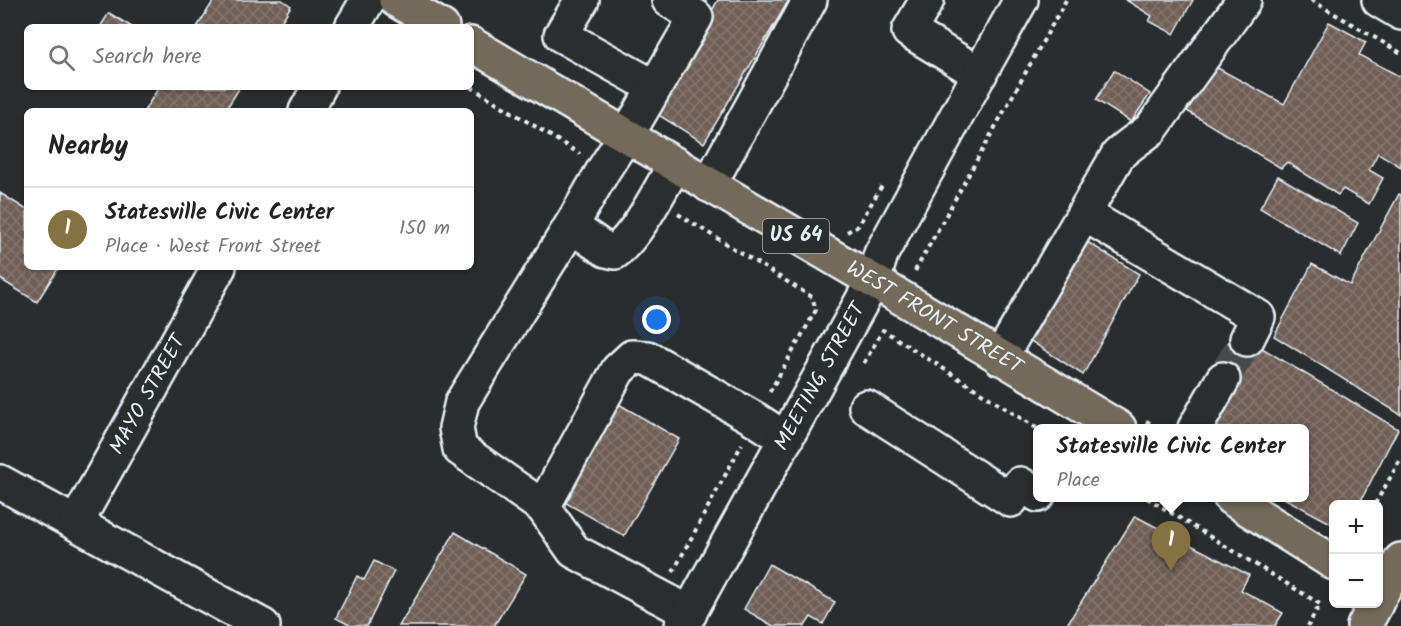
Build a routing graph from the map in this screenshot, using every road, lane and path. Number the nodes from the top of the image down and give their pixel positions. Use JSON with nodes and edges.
{"nodes":[{"id":1,"x":368,"y":0,"type":"edge"},
{"id":2,"x":396,"y":0,"type":"edge"},
{"id":3,"x":582,"y":0,"type":"edge"},
{"id":4,"x":669,"y":0,"type":"edge"},
{"id":5,"x":810,"y":0,"type":"edge"},
{"id":6,"x":927,"y":0,"type":"edge"},
{"id":7,"x":1022,"y":0,"type":"edge"},
{"id":8,"x":1066,"y":0,"type":"edge"},
{"id":9,"x":1244,"y":0,"type":"edge"},
{"id":10,"x":1311,"y":0,"type":"edge"},
{"id":11,"x":1379,"y":0,"type":"edge"},
{"id":12,"x":1401,"y":13,"type":"edge"},
{"id":13,"x":354,"y":24,"type":"edge"},
{"id":14,"x":437,"y":24,"type":"edge"},
{"id":15,"x":474,"y":46,"type":"edge"},
{"id":16,"x":1401,"y":53,"type":"edge"},
{"id":17,"x":980,"y":74,"type":"junction"},
{"id":18,"x":654,"y":87,"type":"junction"},
{"id":19,"x":317,"y":90,"type":"edge"},
{"id":20,"x":308,"y":108,"type":"edge"},
{"id":21,"x":626,"y":135,"type":"junction"},
{"id":22,"x":675,"y":164,"type":"junction"},
{"id":23,"x":709,"y":184,"type":"junction"},
{"id":24,"x":1096,"y":221,"type":"dead end"},
{"id":25,"x":571,"y":226,"type":"junction"},
{"id":26,"x":217,"y":270,"type":"edge"},
{"id":27,"x":915,"y":276,"type":"dead end"},
{"id":28,"x":873,"y":281,"type":"junction"},
{"id":29,"x":812,"y":297,"type":"dead end"},
{"id":30,"x":883,"y":330,"type":"dead end"},
{"id":31,"x":1247,"y":339,"type":"tunnel mouth"},
{"id":32,"x":1000,"y":358,"type":"junction"},
{"id":33,"x":1223,"y":379,"type":"tunnel mouth"},
{"id":34,"x":866,"y":407,"type":"dead end"},
{"id":35,"x":755,"y":419,"type":"junction"},
{"id":36,"x":1116,"y":424,"type":"edge"},
{"id":37,"x":1198,"y":424,"type":"edge"},
{"id":38,"x":1033,"y":426,"type":"edge"},
{"id":39,"x":786,"y":439,"type":"junction"},
{"id":40,"x":1401,"y":459,"type":"edge"},
{"id":41,"x":0,"y":482,"type":"edge"},
{"id":42,"x":1033,"y":492,"type":"edge"},
{"id":43,"x":1377,"y":500,"type":"edge"},
{"id":44,"x":1154,"y":502,"type":"edge"},
{"id":45,"x":1237,"y":502,"type":"edge"},
{"id":46,"x":543,"y":507,"type":"junction"},
{"id":47,"x":76,"y":523,"type":"junction"},
{"id":48,"x":1329,"y":560,"type":"edge"},
{"id":49,"x":1401,"y":560,"type":"edge"},
{"id":50,"x":660,"y":598,"type":"junction"},
{"id":51,"x":1383,"y":599,"type":"edge"},
{"id":52,"x":1377,"y":608,"type":"edge"},
{"id":53,"x":686,"y":619,"type":"edge"},
{"id":54,"x":263,"y":626,"type":"edge"},
{"id":55,"x":1308,"y":626,"type":"edge"},
{"id":56,"x":1364,"y":626,"type":"edge"}],
"edges":[{"from":1,"to":13,"type":"street"},
{"from":2,"to":14,"type":"main road"},
{"from":3,"to":18,"type":"street"},
{"from":4,"to":18,"type":"street"},
{"from":5,"to":23,"type":"street"},
{"from":6,"to":17,"type":"street"},
{"from":7,"to":17,"type":"street","name":"MEETING STREET"},
{"from":8,"to":27,"type":"path"},
{"from":9,"to":32,"type":"street"},
{"from":10,"to":16,"type":"path"},
{"from":11,"to":12,"type":"street"},
{"from":15,"to":21,"type":"main road","name":"WEST FRONT STREET","number":"US 64"},
{"from":17,"to":28,"type":"street","name":"MEETING STREET"},
{"from":18,"to":21,"type":"street"},
{"from":19,"to":20,"type":"street"},
{"from":21,"to":22,"type":"main road","name":"WEST FRONT STREET","number":"US 64"},
{"from":21,"to":25,"type":"street"},
{"from":22,"to":23,"type":"main road","name":"WEST FRONT STREET","number":"US 64"},
{"from":22,"to":25,"type":"street"},
{"from":23,"to":28,"type":"main road","name":"WEST FRONT STREET","number":"US 64"},
{"from":24,"to":31,"type":"street"},
{"from":25,"to":46,"type":"street"},
{"from":26,"to":47,"type":"street","name":"MAYO STREET"},
{"from":28,"to":32,"type":"main road","name":"WEST FRONT STREET","number":"US 64"},
{"from":28,"to":39,"type":"street","name":"MEETING STREET"},
{"from":29,"to":35,"type":"path"},
{"from":30,"to":38,"type":"path"},
{"from":32,"to":36,"type":"main road","name":"WEST FRONT STREET","number":"US 64"},
{"from":33,"to":37,"type":"street"},
{"from":34,"to":42,"type":"street"},
{"from":35,"to":39,"type":"street"},
{"from":35,"to":46,"type":"street"},
{"from":35,"to":50,"type":"path"},
{"from":39,"to":53,"type":"street","name":"MEETING STREET"},
{"from":40,"to":43,"type":"path"},
{"from":41,"to":47,"type":"street"},
{"from":44,"to":55,"type":"path"},
{"from":45,"to":48,"type":"main road"},
{"from":46,"to":50,"type":"street"},
{"from":47,"to":54,"type":"street"},
{"from":49,"to":51,"type":"main road"},
{"from":50,"to":53,"type":"street"},
{"from":52,"to":56,"type":"main road"}]}
